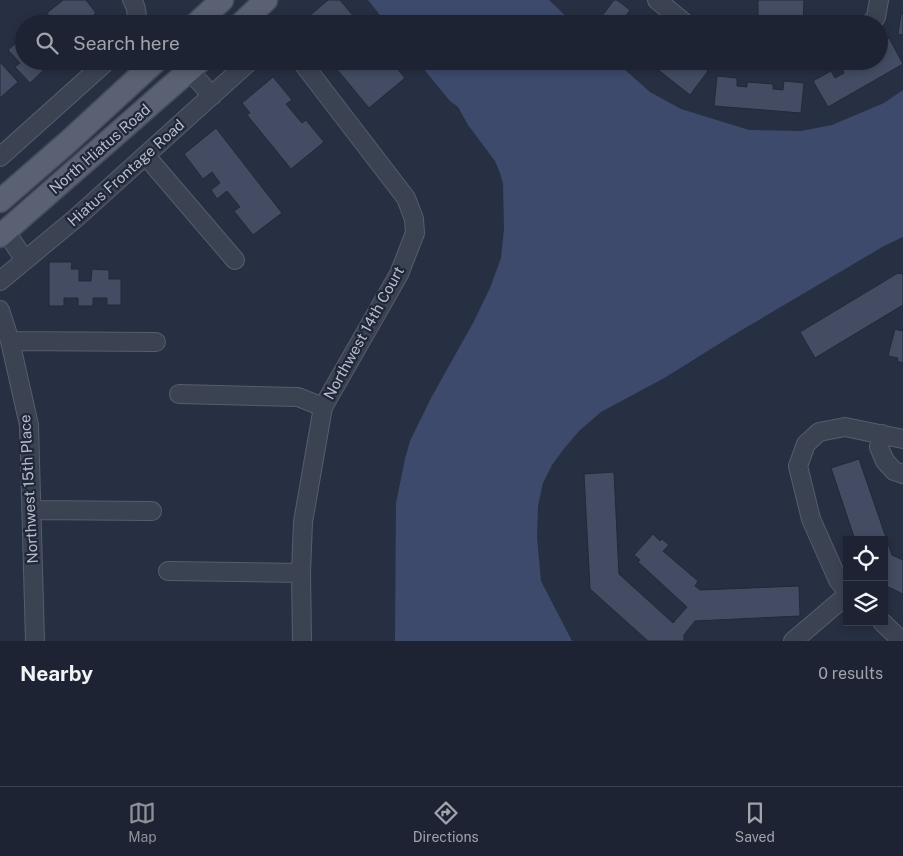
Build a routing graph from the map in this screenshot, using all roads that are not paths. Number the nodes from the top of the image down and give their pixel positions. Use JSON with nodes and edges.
{"nodes":[{"id":1,"x":132,"y":0,"type":"edge"},
{"id":2,"x":222,"y":0,"type":"edge"},
{"id":3,"x":266,"y":0,"type":"edge"},
{"id":4,"x":657,"y":0,"type":"edge"},
{"id":5,"x":879,"y":0,"type":"edge"},
{"id":6,"x":135,"y":15,"type":"edge"},
{"id":7,"x":206,"y":15,"type":"edge"},
{"id":8,"x":250,"y":15,"type":"edge"},
{"id":9,"x":675,"y":15,"type":"edge"},
{"id":10,"x":876,"y":15,"type":"edge"},
{"id":11,"x":97,"y":70,"type":"edge"},
{"id":12,"x":146,"y":70,"type":"edge"},
{"id":13,"x":190,"y":70,"type":"edge"},
{"id":14,"x":197,"y":70,"type":"edge"},
{"id":15,"x":240,"y":70,"type":"edge"},
{"id":16,"x":308,"y":70,"type":"edge"},
{"id":17,"x":212,"y":96,"type":"junction"},
{"id":18,"x":146,"y":156,"type":"junction"},
{"id":19,"x":0,"y":157,"type":"edge"},
{"id":20,"x":0,"y":202,"type":"edge"},
{"id":21,"x":2,"y":232,"type":"edge"},
{"id":22,"x":26,"y":260,"type":"junction"},
{"id":23,"x":235,"y":260,"type":"dead end"},
{"id":24,"x":0,"y":281,"type":"edge"},
{"id":25,"x":0,"y":310,"type":"edge"},
{"id":26,"x":10,"y":341,"type":"junction"},
{"id":27,"x":156,"y":342,"type":"dead end"},
{"id":28,"x":179,"y":394,"type":"dead end"},
{"id":29,"x":323,"y":407,"type":"junction"},
{"id":30,"x":882,"y":434,"type":"junction"},
{"id":31,"x":903,"y":439,"type":"edge"},
{"id":32,"x":903,"y":474,"type":"edge"},
{"id":33,"x":32,"y":510,"type":"junction"},
{"id":34,"x":152,"y":511,"type":"dead end"},
{"id":35,"x":168,"y":571,"type":"dead end"},
{"id":36,"x":301,"y":573,"type":"junction"},
{"id":37,"x":843,"y":586,"type":"edge"},
{"id":38,"x":843,"y":599,"type":"edge"},
{"id":39,"x":886,"y":626,"type":"edge"},
{"id":40,"x":35,"y":641,"type":"edge"},
{"id":41,"x":302,"y":641,"type":"edge"},
{"id":42,"x":793,"y":641,"type":"edge"},
{"id":43,"x":902,"y":641,"type":"edge"}],
"edges":[{"from":1,"to":6,"type":"street"},
{"from":2,"to":7,"type":"main road"},
{"from":3,"to":8,"type":"main road"},
{"from":4,"to":9,"type":"street"},
{"from":5,"to":10,"type":"street"},
{"from":11,"to":19,"type":"street"},
{"from":12,"to":20,"type":"main road","name":"North Hiatus Road"},
{"from":13,"to":21,"type":"main road","name":"North Hiatus Road"},
{"from":14,"to":17,"type":"street"},
{"from":15,"to":17,"type":"street","name":"Hiatus Frontage Road"},
{"from":16,"to":29,"type":"street","name":"Northwest 14th Court"},
{"from":17,"to":18,"type":"street","name":"Hiatus Frontage Road"},
{"from":18,"to":22,"type":"street","name":"Hiatus Frontage Road"},
{"from":18,"to":23,"type":"street"},
{"from":21,"to":22,"type":"street"},
{"from":22,"to":24,"type":"street","name":"Hiatus Frontage Road"},
{"from":25,"to":26,"type":"street","name":"Northwest 15th Place"},
{"from":26,"to":27,"type":"street"},
{"from":26,"to":33,"type":"street","name":"Northwest 15th Place"},
{"from":28,"to":29,"type":"street"},
{"from":29,"to":36,"type":"street","name":"Northwest 14th Court"},
{"from":30,"to":31,"type":"street"},
{"from":30,"to":32,"type":"street"},
{"from":30,"to":37,"type":"street"},
{"from":33,"to":34,"type":"street"},
{"from":33,"to":40,"type":"street","name":"Northwest 15th Place"},
{"from":35,"to":36,"type":"street"},
{"from":36,"to":41,"type":"street","name":"Northwest 14th Court"},
{"from":38,"to":42,"type":"street"},
{"from":39,"to":43,"type":"street"}]}
